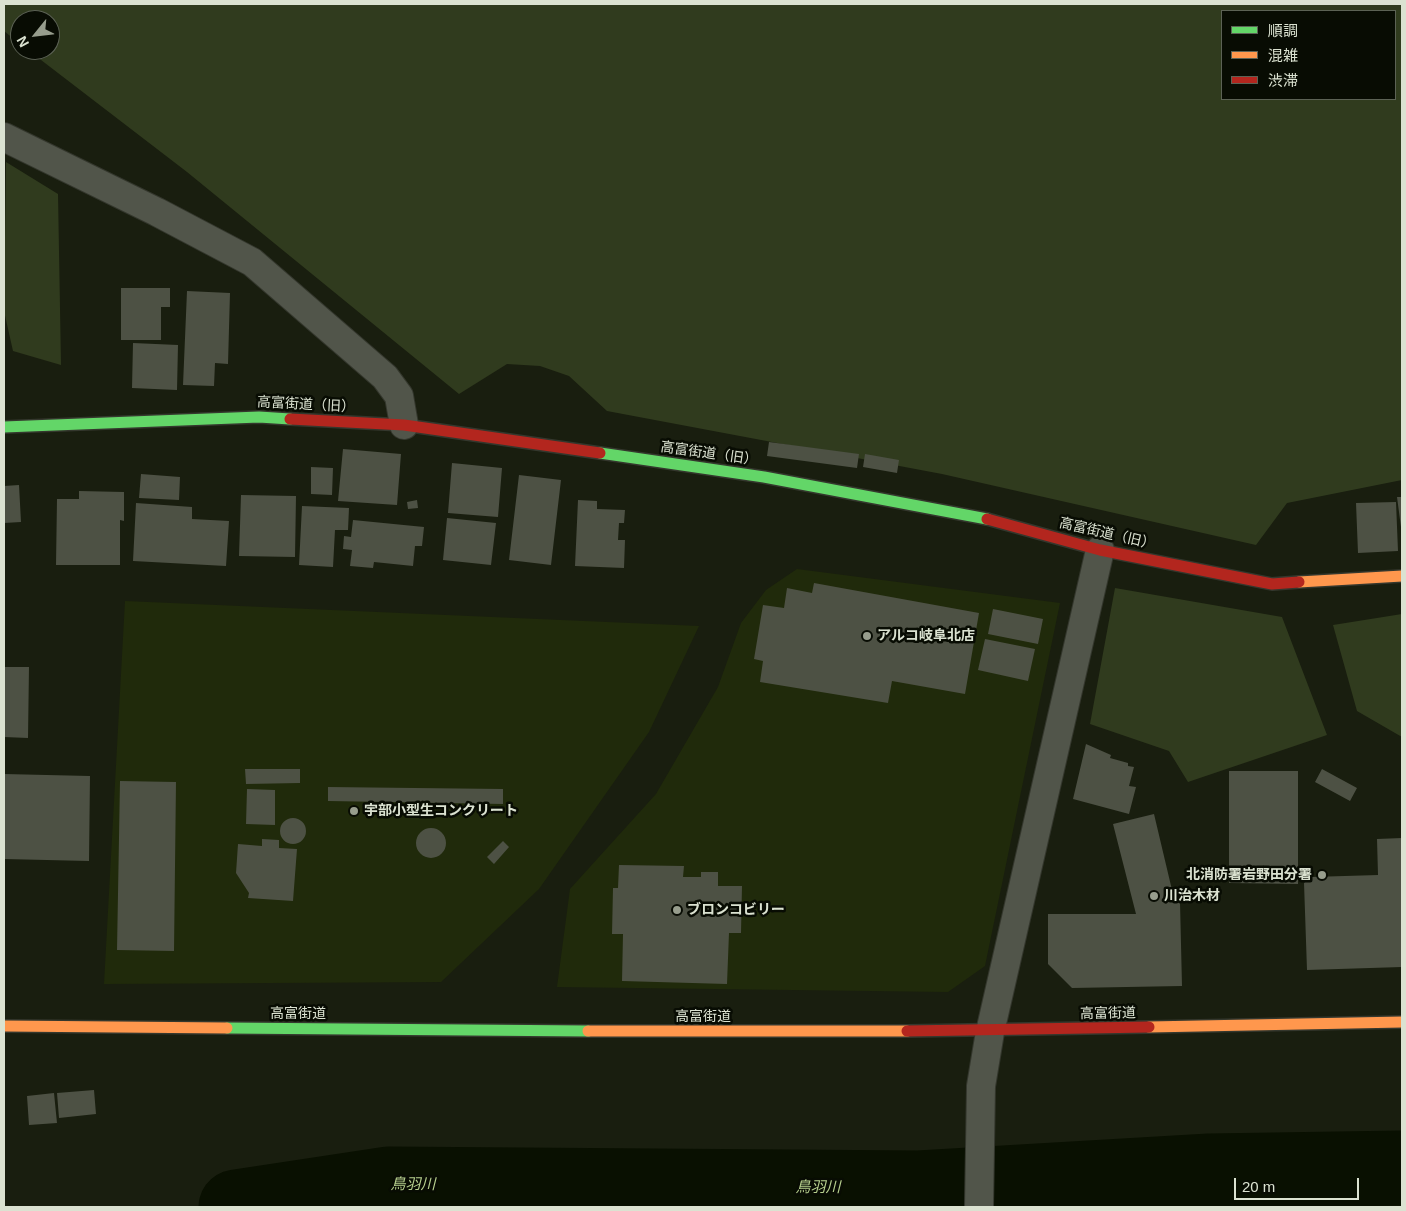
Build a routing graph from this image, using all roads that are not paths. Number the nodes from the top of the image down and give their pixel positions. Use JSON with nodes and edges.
{"nodes":[{"id":1,"x":4,"y":137,"type":"edge"},
{"id":2,"x":404,"y":425,"type":"junction"},
{"id":3,"x":4,"y":427,"type":"edge"},
{"id":4,"x":1100,"y":550,"type":"junction"},
{"id":5,"x":1402,"y":576,"type":"edge"},
{"id":6,"x":1402,"y":1022,"type":"edge"},
{"id":7,"x":4,"y":1026,"type":"edge"},
{"id":8,"x":990,"y":1032,"type":"junction"},
{"id":9,"x":978,"y":1207,"type":"edge"}],
"edges":[{"from":1,"to":2,"type":"street"},
{"from":2,"to":3,"type":"street","name":"高富街道（旧）"},
{"from":2,"to":4,"type":"street","name":"高富街道（旧）"},
{"from":4,"to":5,"type":"street","name":"高富街道（旧）"},
{"from":4,"to":8,"type":"street"},
{"from":6,"to":8,"type":"street","name":"高富街道"},
{"from":7,"to":8,"type":"street","name":"高富街道"},
{"from":8,"to":9,"type":"street"}]}
